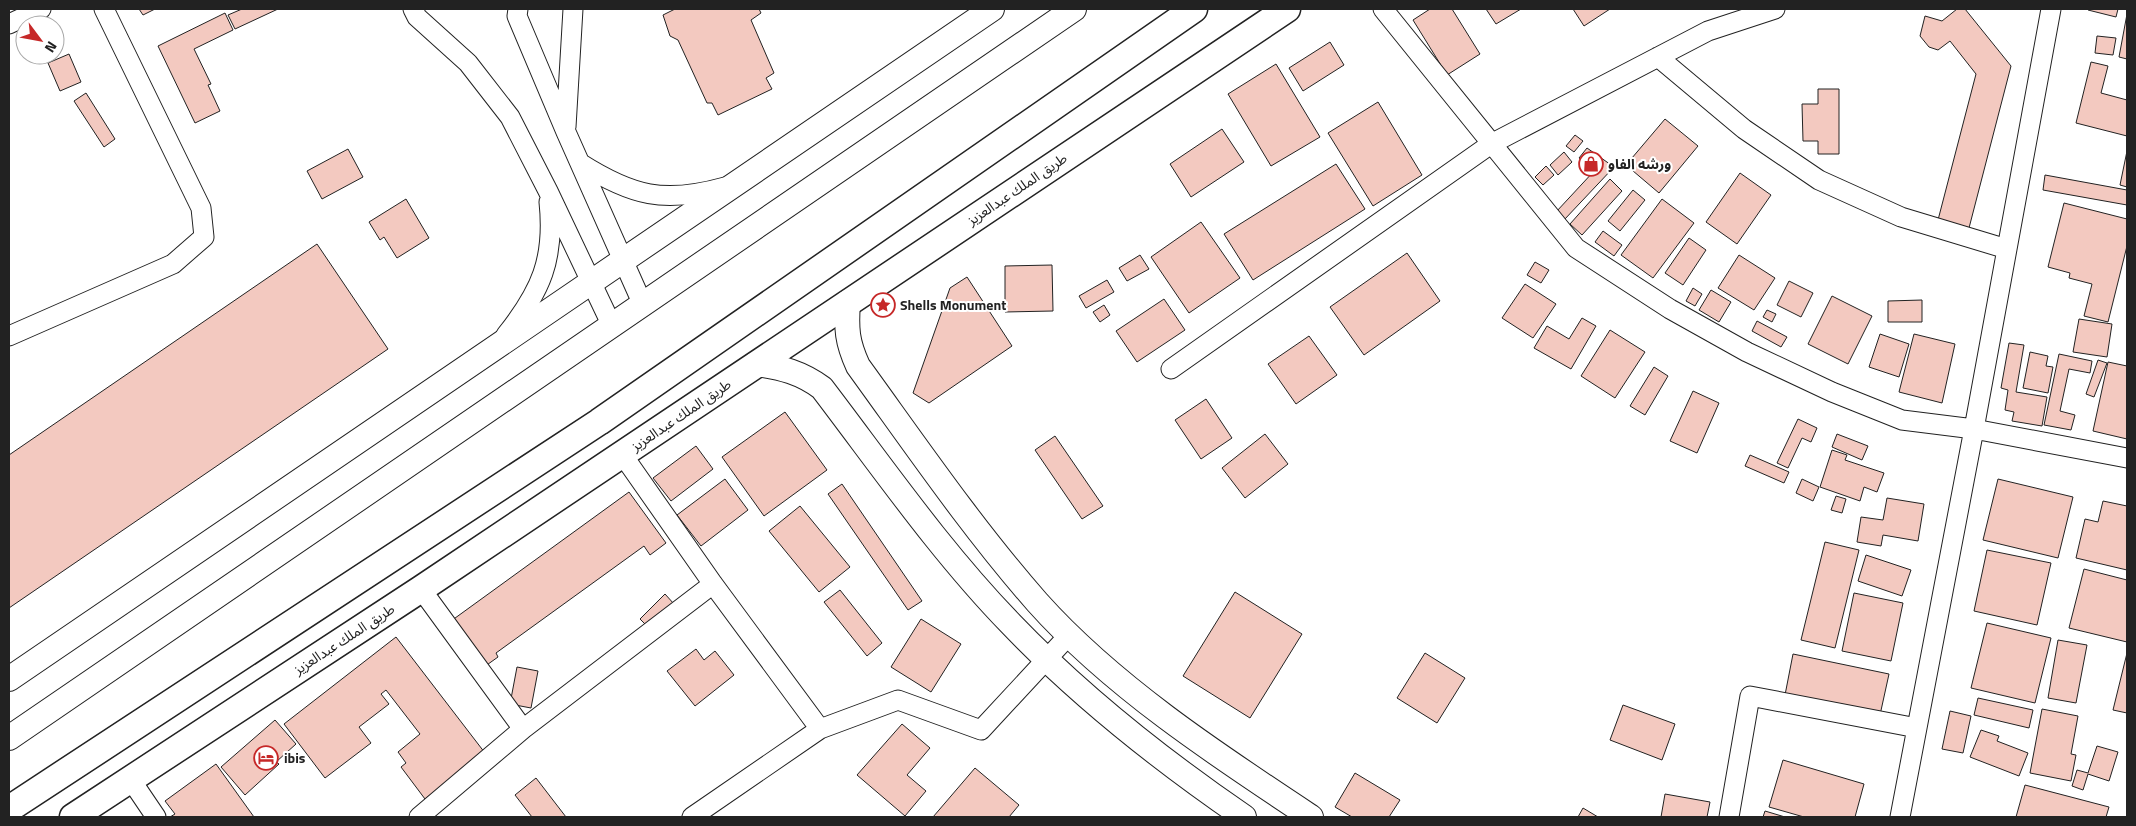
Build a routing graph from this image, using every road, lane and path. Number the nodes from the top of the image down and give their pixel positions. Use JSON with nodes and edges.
{"nodes":[{"id":1,"x":42,"y":9,"type":"edge"},
{"id":2,"x":104,"y":9,"type":"edge"},
{"id":3,"x":413,"y":9,"type":"edge"},
{"id":4,"x":518,"y":9,"type":"edge"},
{"id":5,"x":573,"y":9,"type":"edge"},
{"id":6,"x":992,"y":9,"type":"edge"},
{"id":7,"x":1074,"y":9,"type":"edge"},
{"id":8,"x":1194,"y":9,"type":"edge"},
{"id":9,"x":1287,"y":9,"type":"edge"},
{"id":10,"x":1383,"y":9,"type":"edge"},
{"id":11,"x":1775,"y":9,"type":"edge"},
{"id":12,"x":2051,"y":9,"type":"edge"},
{"id":13,"x":9,"y":24,"type":"edge"},
{"id":14,"x":1658,"y":57,"type":"junction"},
{"id":15,"x":566,"y":132,"type":"junction"},
{"id":16,"x":1491,"y":144,"type":"junction"},
{"id":17,"x":580,"y":164,"type":"junction"},
{"id":18,"x":733,"y":185,"type":"junction"},
{"id":19,"x":548,"y":191,"type":"junction"},
{"id":20,"x":2007,"y":249,"type":"junction"},
{"id":21,"x":622,"y":260,"type":"junction"},
{"id":22,"x":591,"y":281,"type":"junction"},
{"id":23,"x":848,"y":302,"type":"junction"},
{"id":24,"x":643,"y":304,"type":"junction"},
{"id":25,"x":612,"y":326,"type":"junction"},
{"id":26,"x":9,"y":336,"type":"edge"},
{"id":27,"x":500,"y":343,"type":"junction"},
{"id":28,"x":756,"y":364,"type":"junction"},
{"id":29,"x":1171,"y":369,"type":"dead end"},
{"id":30,"x":1974,"y":429,"type":"junction"},
{"id":31,"x":622,"y":454,"type":"junction"},
{"id":32,"x":2127,"y":458,"type":"edge"},
{"id":33,"x":713,"y":584,"type":"junction"},
{"id":34,"x":420,"y":589,"type":"junction"},
{"id":35,"x":1070,"y":634,"type":"junction"},
{"id":36,"x":1046,"y":659,"type":"junction"},
{"id":37,"x":9,"y":679,"type":"edge"},
{"id":38,"x":1917,"y":728,"type":"junction"},
{"id":39,"x":523,"y":729,"type":"junction"},
{"id":40,"x":820,"y":729,"type":"junction"},
{"id":41,"x":9,"y":738,"type":"edge"},
{"id":42,"x":131,"y":780,"type":"junction"},
{"id":43,"x":9,"y":809,"type":"edge"},
{"id":44,"x":73,"y":817,"type":"edge"},
{"id":45,"x":156,"y":817,"type":"edge"},
{"id":46,"x":419,"y":817,"type":"edge"},
{"id":47,"x":692,"y":817,"type":"edge"},
{"id":48,"x":1244,"y":817,"type":"edge"},
{"id":49,"x":1311,"y":817,"type":"edge"},
{"id":50,"x":1729,"y":817,"type":"edge"},
{"id":51,"x":1900,"y":817,"type":"edge"}],
"edges":[{"from":1,"to":13,"type":"street"},
{"from":2,"to":26,"type":"street"},
{"from":3,"to":19,"type":"street"},
{"from":4,"to":15,"type":"street"},
{"from":5,"to":15,"type":"street"},
{"from":6,"to":18,"type":"main road"},
{"from":7,"to":24,"type":"main road"},
{"from":8,"to":43,"type":"highway"},
{"from":9,"to":23,"type":"highway","name":"طريق الملك عبدالعزيز"},
{"from":10,"to":16,"type":"street"},
{"from":11,"to":14,"type":"street"},
{"from":12,"to":20,"type":"street"},
{"from":14,"to":16,"type":"street"},
{"from":14,"to":20,"type":"street"},
{"from":15,"to":17,"type":"street"},
{"from":16,"to":29,"type":"street"},
{"from":16,"to":30,"type":"street"},
{"from":17,"to":18,"type":"street"},
{"from":17,"to":21,"type":"street"},
{"from":18,"to":21,"type":"main road"},
{"from":19,"to":22,"type":"street"},
{"from":19,"to":27,"type":"street"},
{"from":20,"to":30,"type":"street"},
{"from":21,"to":22,"type":"main road"},
{"from":21,"to":24,"type":"street"},
{"from":22,"to":25,"type":"street"},
{"from":22,"to":27,"type":"main road"},
{"from":23,"to":28,"type":"highway","name":"طريق الملك عبدالعزيز"},
{"from":23,"to":35,"type":"main road"},
{"from":24,"to":25,"type":"main road"},
{"from":25,"to":41,"type":"main road"},
{"from":27,"to":37,"type":"main road"},
{"from":28,"to":31,"type":"highway","name":"طريق الملك عبدالعزيز"},
{"from":28,"to":36,"type":"main road"},
{"from":30,"to":32,"type":"street"},
{"from":30,"to":38,"type":"street"},
{"from":31,"to":33,"type":"street"},
{"from":31,"to":34,"type":"highway","name":"طريق الملك عبدالعزيز"},
{"from":33,"to":39,"type":"street"},
{"from":33,"to":40,"type":"street"},
{"from":34,"to":39,"type":"street"},
{"from":34,"to":42,"type":"highway","name":"طريق الملك عبدالعزيز"},
{"from":35,"to":36,"type":"street"},
{"from":35,"to":49,"type":"main road"},
{"from":36,"to":40,"type":"street"},
{"from":36,"to":48,"type":"main road"},
{"from":38,"to":50,"type":"street"},
{"from":38,"to":51,"type":"street"},
{"from":39,"to":46,"type":"street"},
{"from":40,"to":47,"type":"street"},
{"from":42,"to":44,"type":"highway","name":"طريق الملك عبدالعزيز"},
{"from":42,"to":45,"type":"street"}]}
